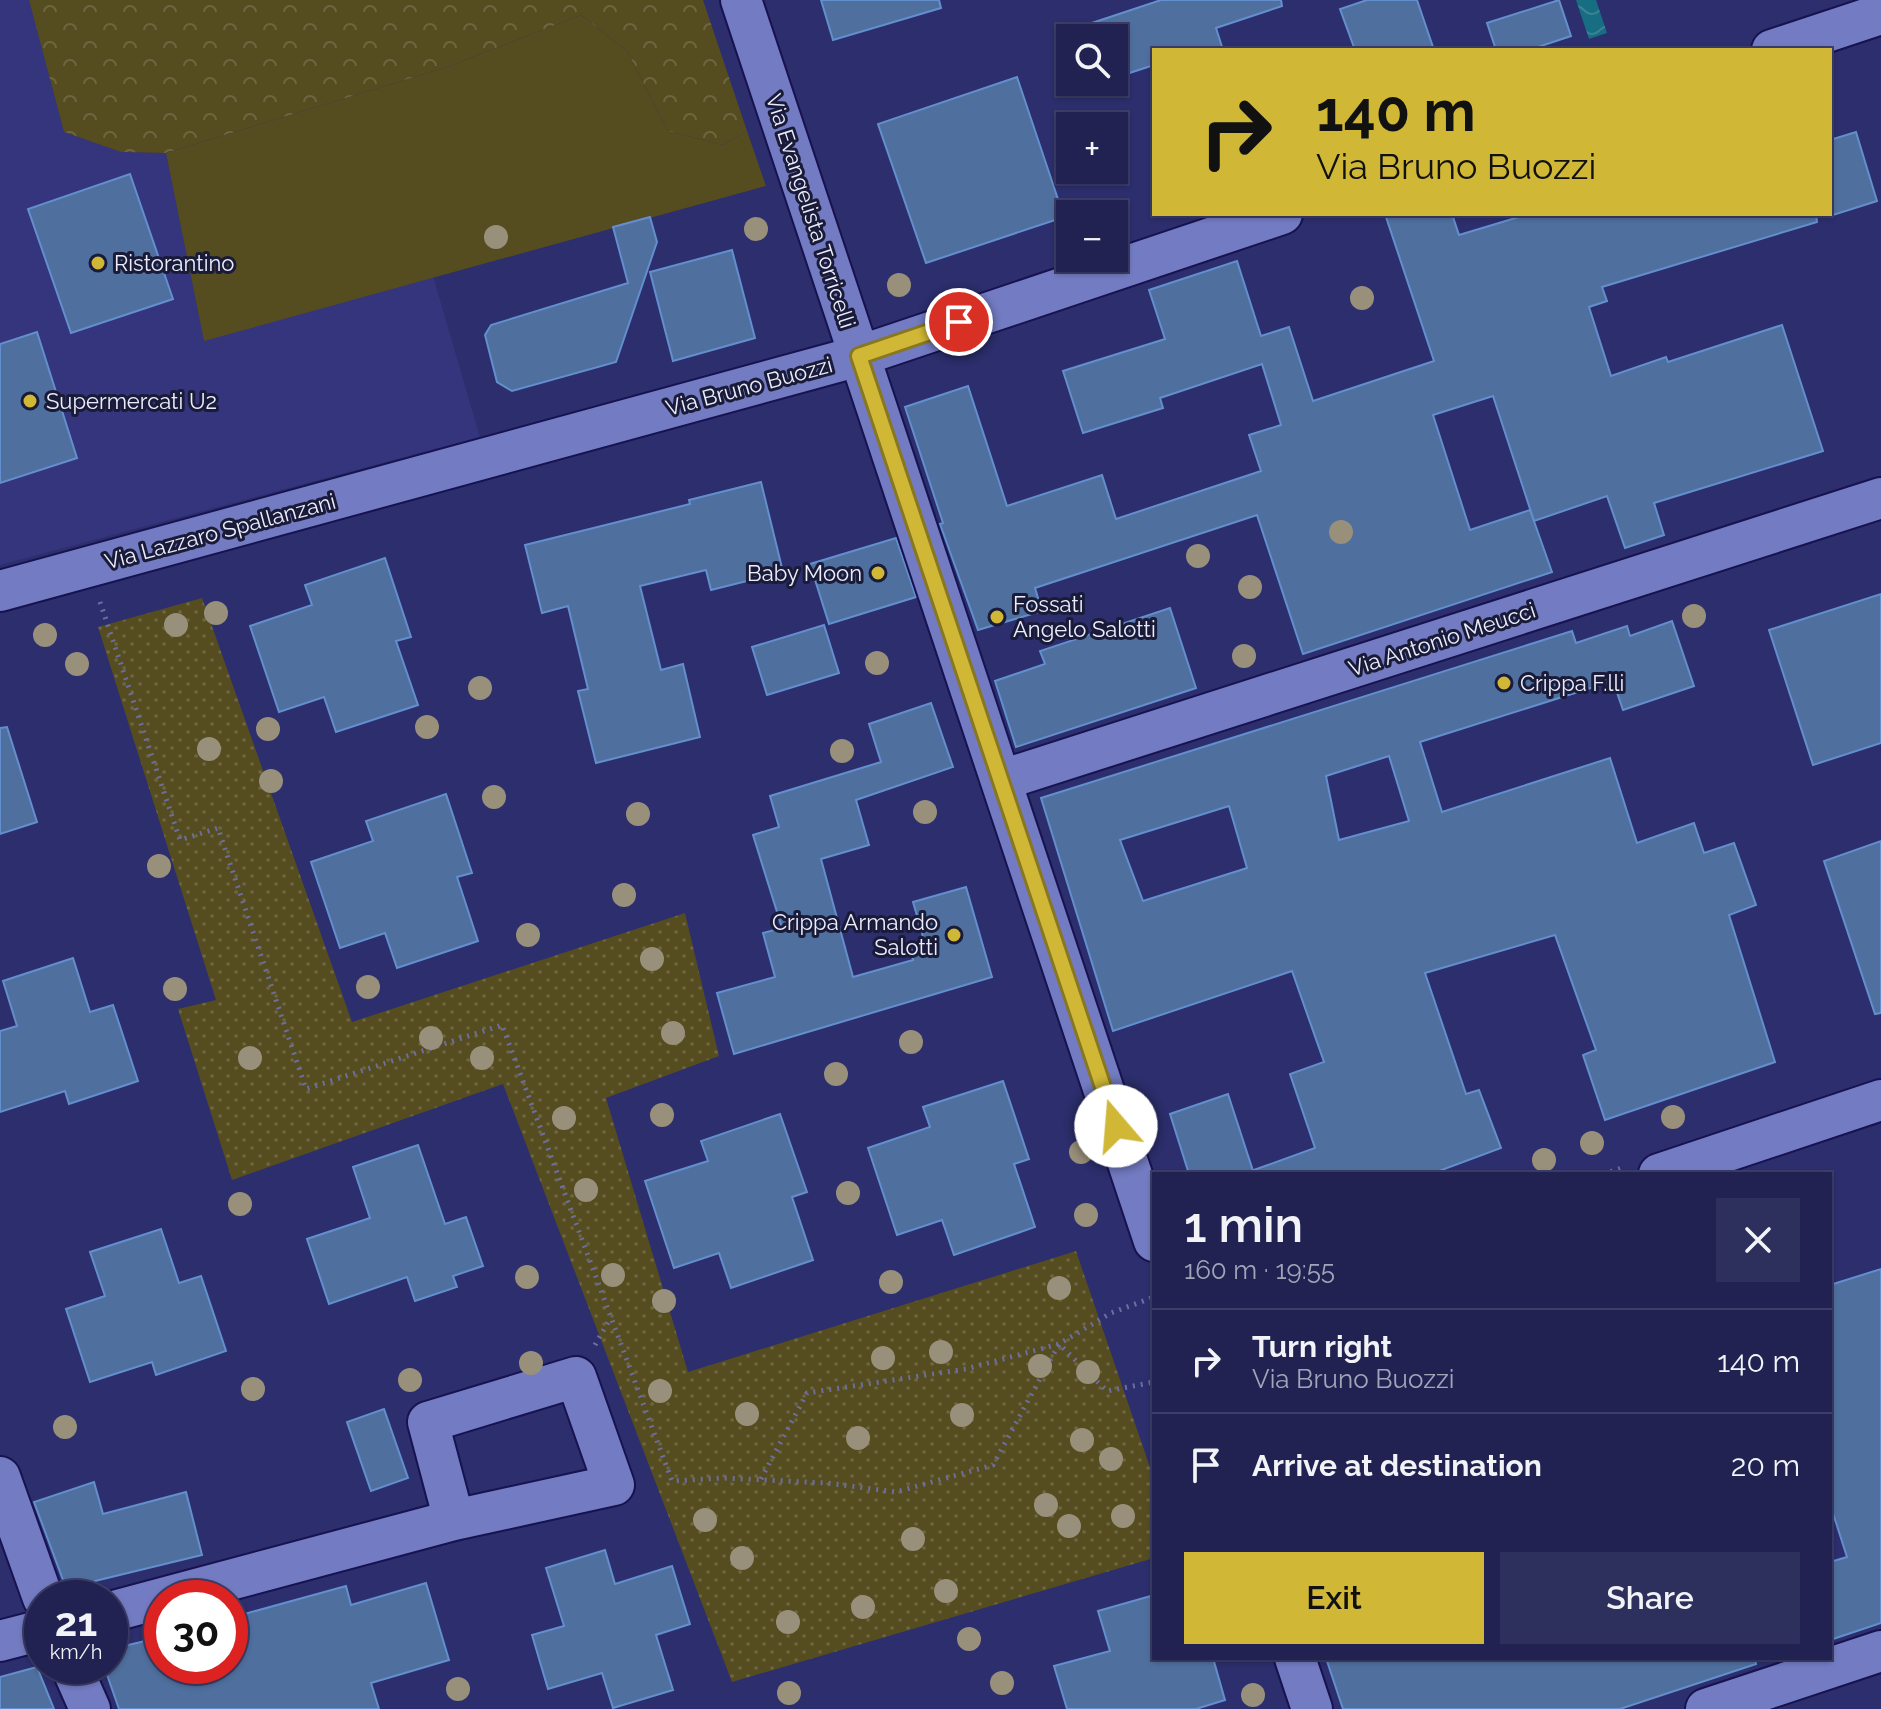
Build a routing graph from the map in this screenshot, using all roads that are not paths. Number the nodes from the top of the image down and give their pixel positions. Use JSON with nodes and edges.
{"nodes":[{"id":1,"x":741,"y":0,"type":"edge"},
{"id":2,"x":1881,"y":14,"type":"edge"},
{"id":3,"x":1778,"y":48,"type":"edge"},
{"id":4,"x":1276,"y":216,"type":"edge"},
{"id":5,"x":859,"y":356,"type":"junction"},
{"id":6,"x":441,"y":471,"type":"joint"},
{"id":7,"x":1881,"y":498,"type":"edge"},
{"id":8,"x":0,"y":591,"type":"edge"},
{"id":9,"x":1002,"y":780,"type":"junction"},
{"id":10,"x":1881,"y":1100,"type":"edge"},
{"id":11,"x":1665,"y":1172,"type":"edge"},
{"id":12,"x":1152,"y":1235,"type":"edge"},
{"id":13,"x":0,"y":1477,"type":"edge"},
{"id":14,"x":454,"y":1520,"type":"junction"},
{"id":15,"x":37,"y":1580,"type":"edge"},
{"id":16,"x":128,"y":1607,"type":"edge"},
{"id":17,"x":24,"y":1635,"type":"edge"},
{"id":18,"x":0,"y":1641,"type":"edge"},
{"id":19,"x":1881,"y":1651,"type":"edge"},
{"id":20,"x":1296,"y":1660,"type":"edge"},
{"id":21,"x":79,"y":1684,"type":"edge"},
{"id":22,"x":90,"y":1709,"type":"edge"},
{"id":23,"x":1312,"y":1709,"type":"edge"},
{"id":24,"x":1706,"y":1709,"type":"edge"}],
"edges":[{"from":1,"to":5,"type":"street","name":"Via Evangelista Torricelli"},
{"from":2,"to":3,"type":"street"},
{"from":4,"to":5,"type":"street","name":"Via Bruno Buozzi"},
{"from":5,"to":6,"type":"street","name":"Via Bruno Buozzi"},
{"from":5,"to":9,"type":"street","name":"Via Evangelista Torricelli"},
{"from":6,"to":8,"type":"street","name":"Via Lazzaro Spallanzani"},
{"from":7,"to":9,"type":"street","name":"Via Antonio Meucci"},
{"from":9,"to":12,"type":"street","name":"Via Evangelista Torricelli"},
{"from":10,"to":11,"type":"street"},
{"from":13,"to":15,"type":"street"},
{"from":14,"to":14,"type":"street"},
{"from":14,"to":16,"type":"street"},
{"from":17,"to":18,"type":"street"},
{"from":19,"to":24,"type":"street"},
{"from":20,"to":23,"type":"street"},
{"from":21,"to":22,"type":"street"}]}
